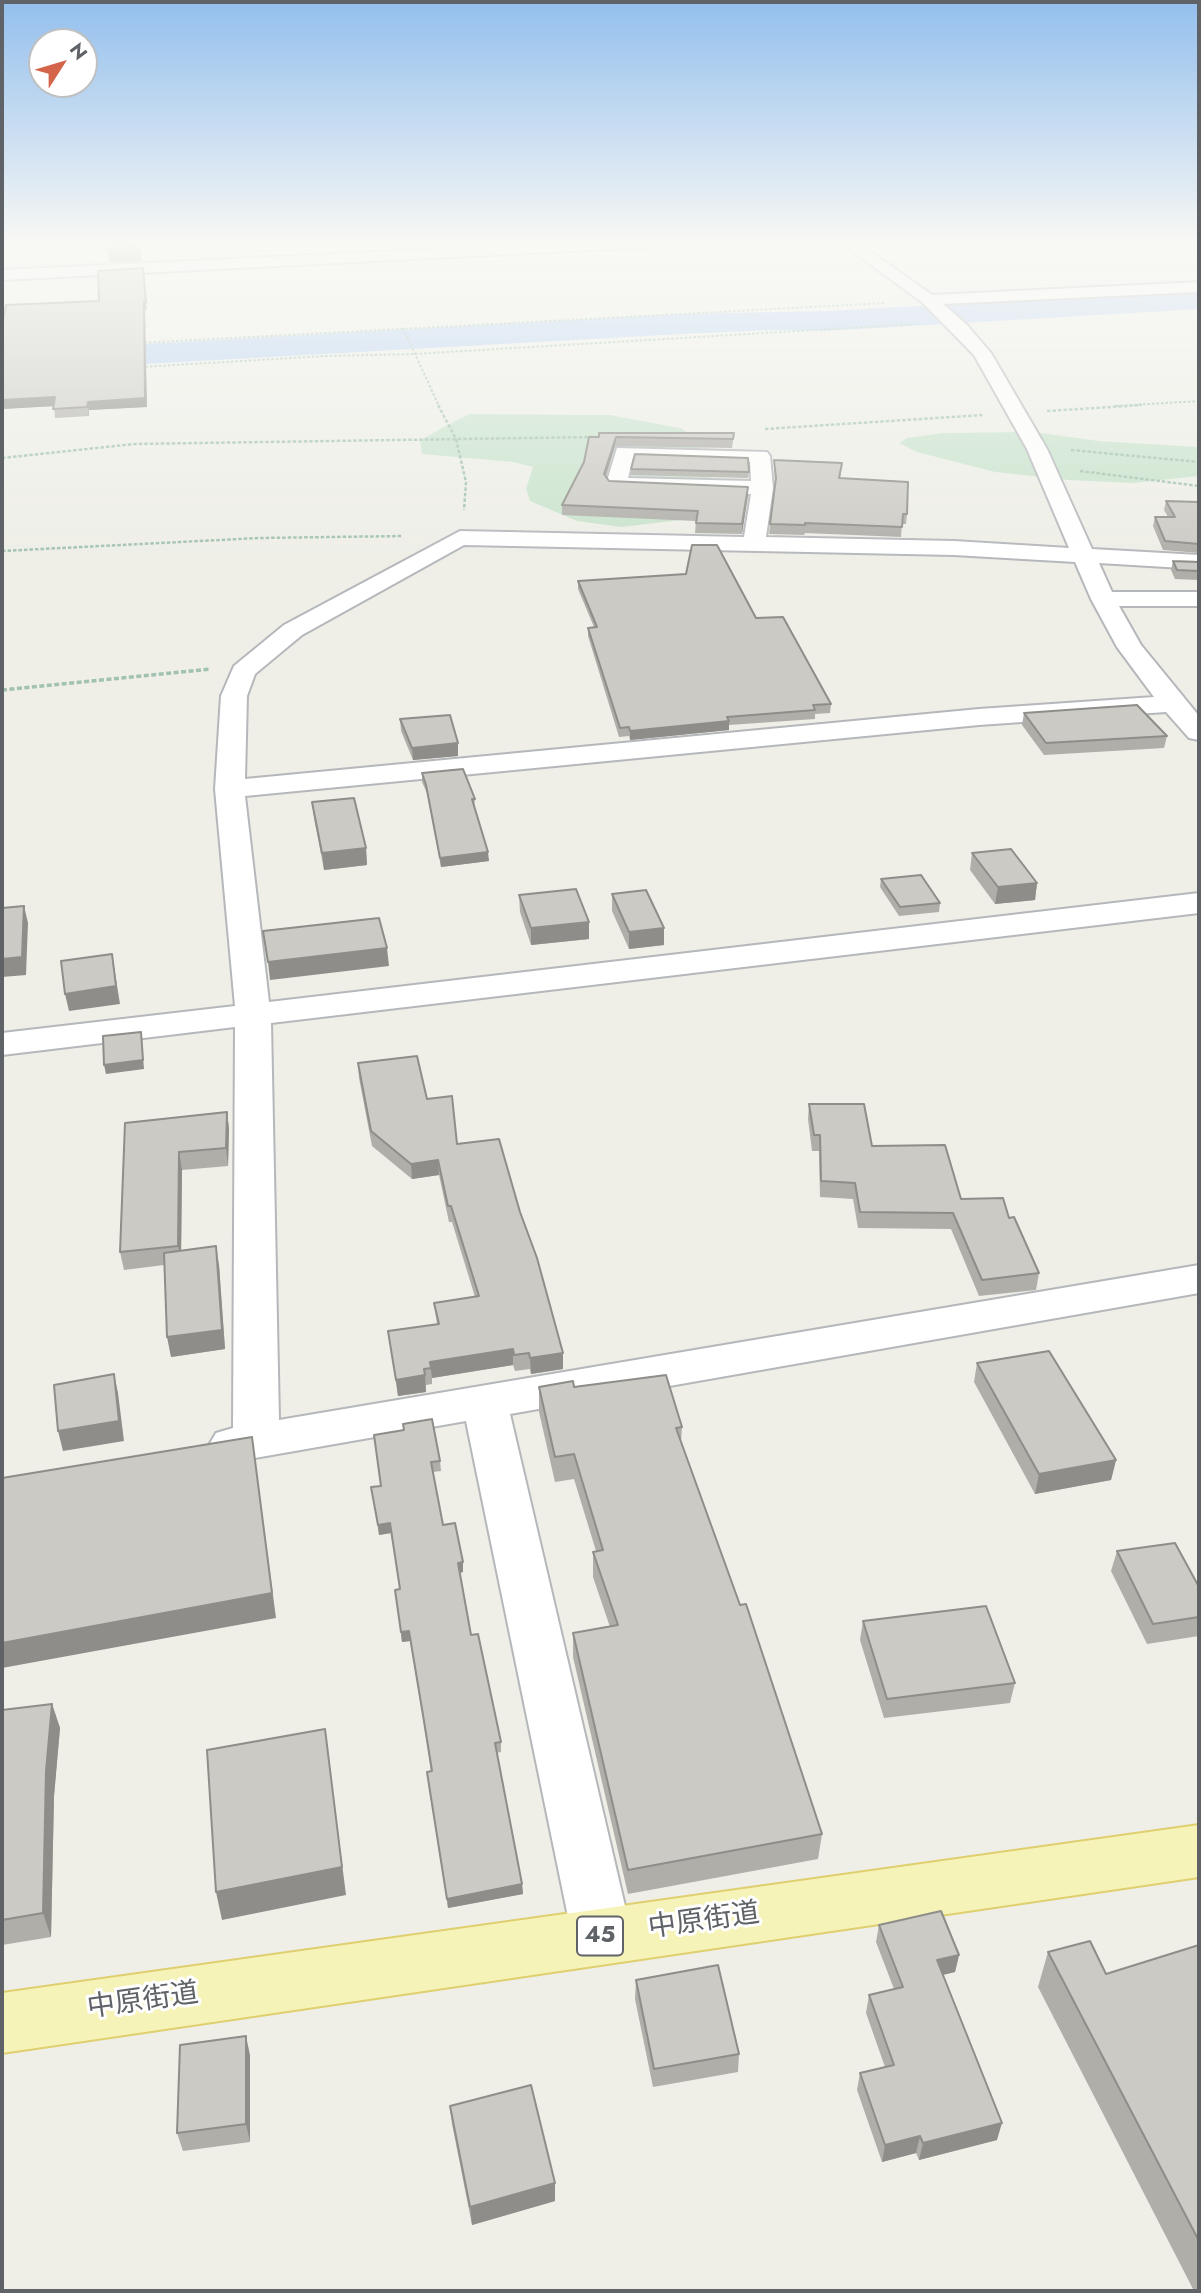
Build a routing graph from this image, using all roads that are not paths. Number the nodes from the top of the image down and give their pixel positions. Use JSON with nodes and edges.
{"nodes":[{"id":1,"x":979,"y":350,"type":"edge"},
{"id":2,"x":762,"y":488,"type":"junction"},
{"id":3,"x":754,"y":544,"type":"junction"},
{"id":4,"x":1086,"y":557,"type":"junction"},
{"id":5,"x":1199,"y":562,"type":"edge"},
{"id":6,"x":1103,"y":599,"type":"junction"},
{"id":7,"x":1199,"y":599,"type":"edge"},
{"id":8,"x":1199,"y":692,"type":"edge"},
{"id":9,"x":1169,"y":699,"type":"junction"},
{"id":10,"x":1199,"y":732,"type":"edge"},
{"id":11,"x":230,"y":789,"type":"junction"},
{"id":12,"x":1199,"y":903,"type":"edge"},
{"id":13,"x":253,"y":1015,"type":"junction"},
{"id":14,"x":2,"y":1044,"type":"edge"},
{"id":15,"x":1199,"y":1279,"type":"edge"},
{"id":16,"x":485,"y":1402,"type":"junction"},
{"id":17,"x":257,"y":1441,"type":"junction"},
{"id":18,"x":190,"y":1451,"type":"edge"},
{"id":19,"x":1199,"y":1851,"type":"edge"},
{"id":20,"x":602,"y":1936,"type":"junction"},
{"id":21,"x":2,"y":2023,"type":"edge"}],
"edges":[{"from":1,"to":4,"type":"street"},
{"from":2,"to":2,"type":"street"},
{"from":2,"to":3,"type":"street"},
{"from":3,"to":4,"type":"street"},
{"from":3,"to":11,"type":"street"},
{"from":4,"to":5,"type":"street"},
{"from":4,"to":6,"type":"street"},
{"from":6,"to":7,"type":"street"},
{"from":6,"to":9,"type":"street"},
{"from":8,"to":9,"type":"street"},
{"from":9,"to":10,"type":"street"},
{"from":9,"to":11,"type":"street"},
{"from":11,"to":13,"type":"street"},
{"from":12,"to":13,"type":"street"},
{"from":13,"to":14,"type":"street"},
{"from":13,"to":17,"type":"street"},
{"from":15,"to":16,"type":"street"},
{"from":16,"to":17,"type":"street"},
{"from":16,"to":20,"type":"street"},
{"from":17,"to":18,"type":"street"},
{"from":19,"to":20,"type":"main road","name":"中原街道","number":"45"},
{"from":20,"to":21,"type":"main road","name":"中原街道","number":"45"}]}
